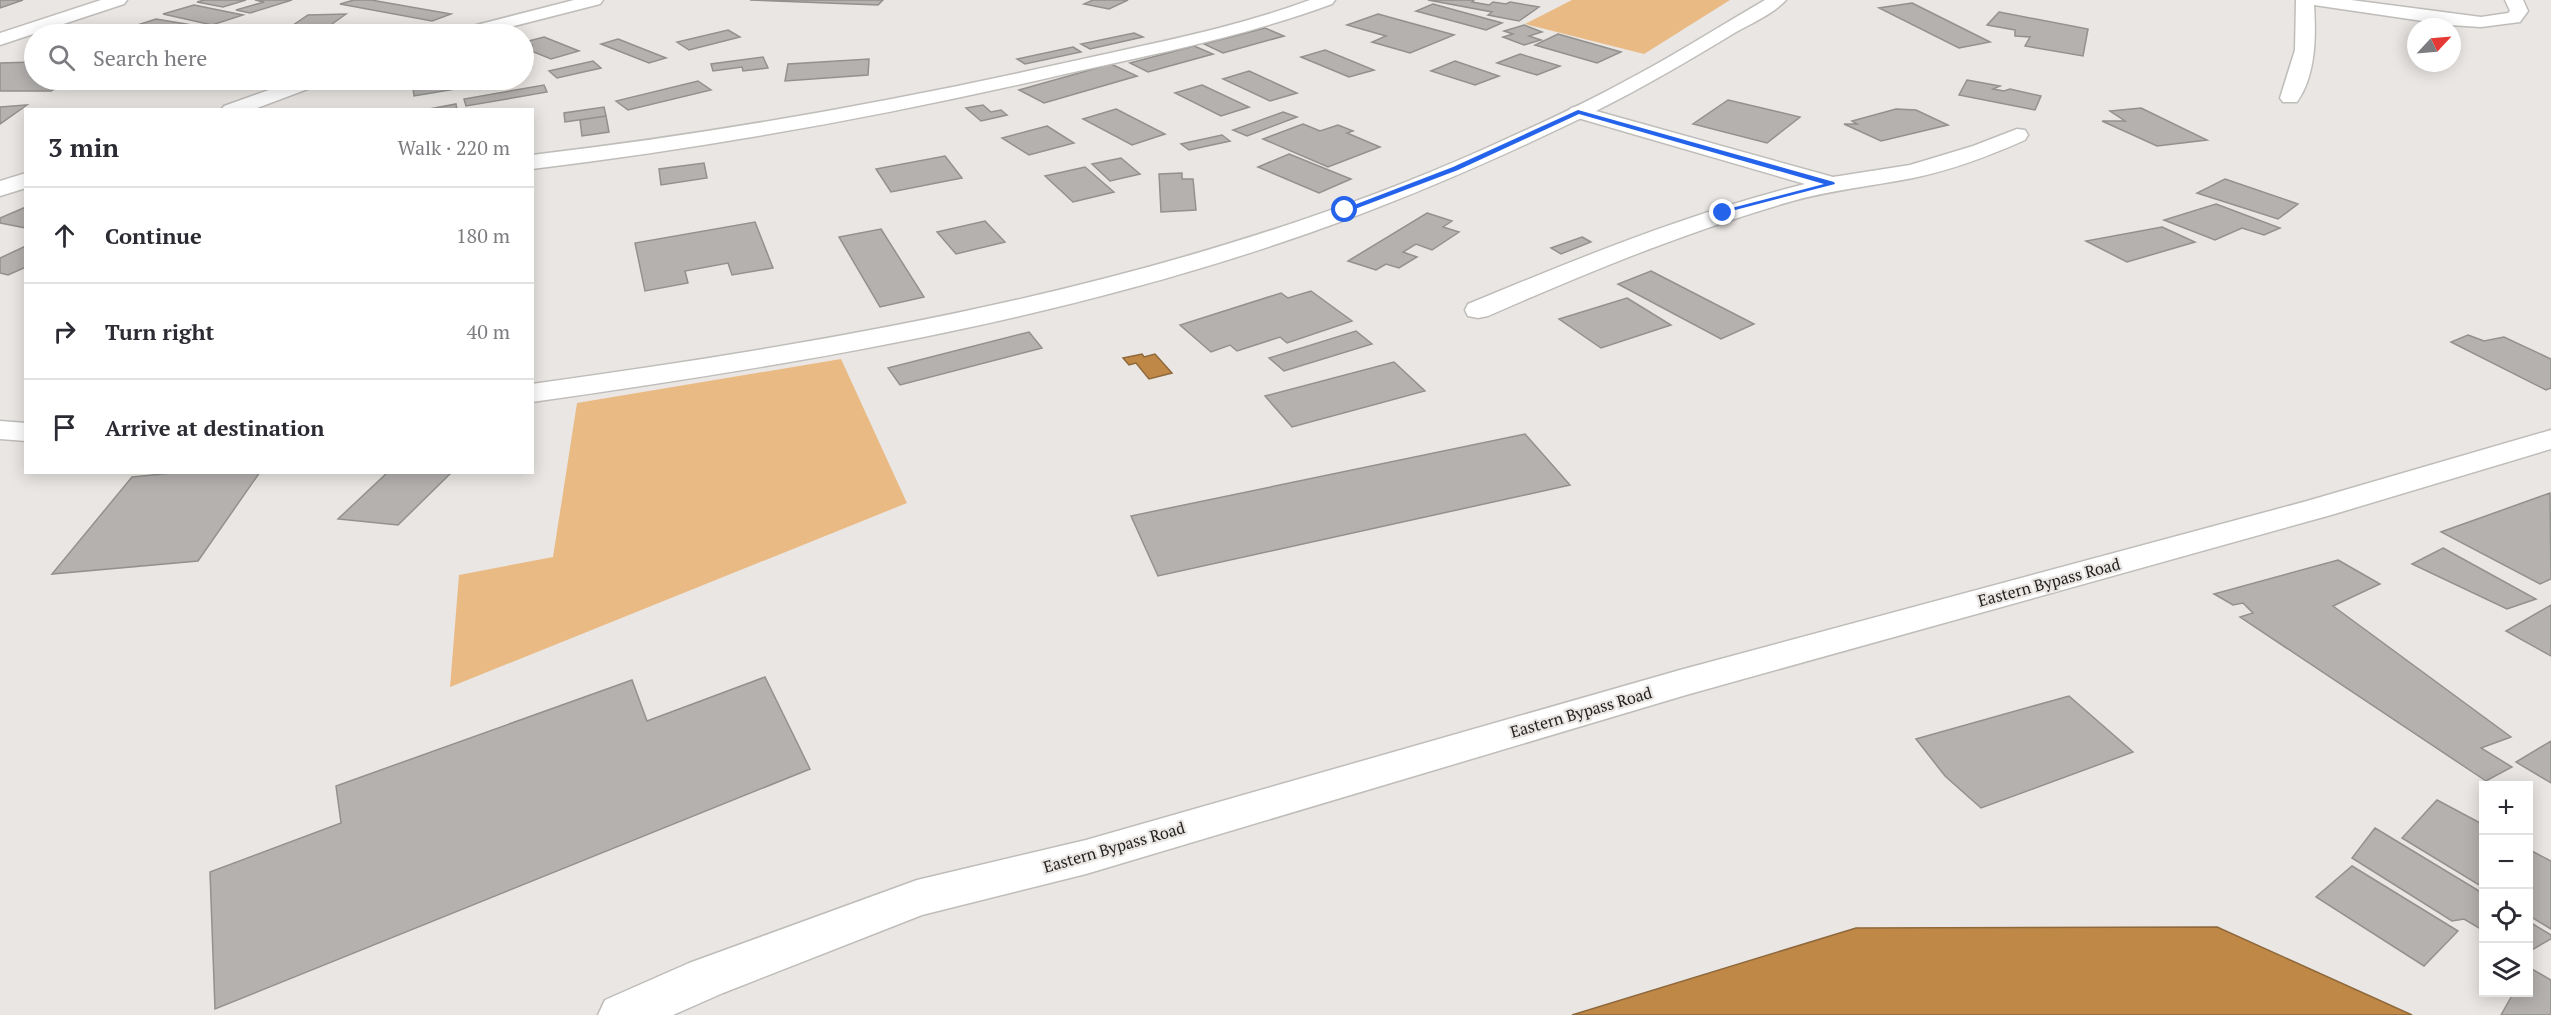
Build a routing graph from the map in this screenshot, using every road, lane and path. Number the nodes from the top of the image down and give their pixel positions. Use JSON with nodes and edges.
{"nodes":[{"id":1,"x":118,"y":0,"type":"edge"},
{"id":2,"x":594,"y":0,"type":"edge"},
{"id":3,"x":1326,"y":0,"type":"edge"},
{"id":4,"x":1777,"y":0,"type":"edge"},
{"id":5,"x":2305,"y":0,"type":"edge"},
{"id":6,"x":2316,"y":0,"type":"edge"},
{"id":7,"x":2514,"y":0,"type":"edge"},
{"id":8,"x":45,"y":24,"type":"edge"},
{"id":9,"x":502,"y":24,"type":"edge"},
{"id":10,"x":24,"y":31,"type":"edge"},
{"id":11,"x":0,"y":39,"type":"edge"},
{"id":12,"x":287,"y":90,"type":"edge"},
{"id":13,"x":2290,"y":98,"type":"dead end"},
{"id":14,"x":238,"y":108,"type":"edge"},
{"id":15,"x":1578,"y":112,"type":"junction"},
{"id":16,"x":2017,"y":135,"type":"dead end"},
{"id":17,"x":534,"y":162,"type":"edge"},
{"id":18,"x":24,"y":181,"type":"edge"},
{"id":19,"x":1832,"y":184,"type":"junction"},
{"id":20,"x":0,"y":189,"type":"edge"},
{"id":21,"x":1478,"y":310,"type":"dead end"},
{"id":22,"x":534,"y":393,"type":"edge"},
{"id":23,"x":0,"y":430,"type":"edge"},
{"id":24,"x":24,"y":432,"type":"edge"},
{"id":25,"x":2551,"y":439,"type":"edge"},
{"id":26,"x":622,"y":1015,"type":"edge"}],
"edges":[{"from":1,"to":8,"type":"street"},
{"from":2,"to":9,"type":"street"},
{"from":3,"to":17,"type":"street"},
{"from":4,"to":15,"type":"street"},
{"from":5,"to":13,"type":"street"},
{"from":6,"to":7,"type":"street"},
{"from":10,"to":11,"type":"street"},
{"from":12,"to":14,"type":"street"},
{"from":15,"to":19,"type":"street"},
{"from":15,"to":22,"type":"street"},
{"from":16,"to":19,"type":"street"},
{"from":18,"to":20,"type":"street"},
{"from":19,"to":21,"type":"street"},
{"from":23,"to":24,"type":"street"},
{"from":25,"to":26,"type":"street","name":"Eastern Bypass Road"}]}
